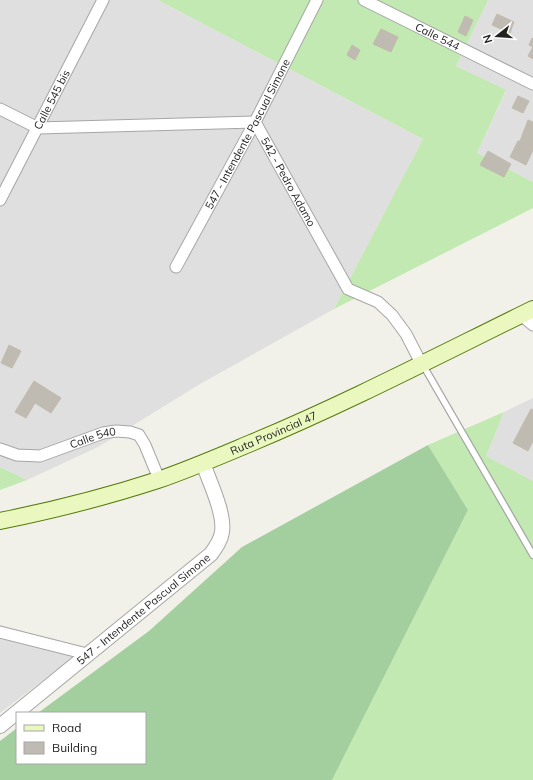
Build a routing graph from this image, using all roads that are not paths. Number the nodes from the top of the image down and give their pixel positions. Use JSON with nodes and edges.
{"nodes":[{"id":1,"x":102,"y":0,"type":"edge"},
{"id":2,"x":317,"y":0,"type":"edge"},
{"id":3,"x":364,"y":0,"type":"edge"},
{"id":4,"x":533,"y":84,"type":"edge"},
{"id":5,"x":0,"y":109,"type":"edge"},
{"id":6,"x":254,"y":122,"type":"junction"},
{"id":7,"x":38,"y":128,"type":"junction"},
{"id":8,"x":0,"y":200,"type":"edge"},
{"id":9,"x":176,"y":267,"type":"dead end"},
{"id":10,"x":529,"y":316,"type":"edge"},
{"id":11,"x":422,"y":365,"type":"junction"},
{"id":12,"x":0,"y":449,"type":"edge"},
{"id":13,"x":203,"y":463,"type":"junction"},
{"id":14,"x":159,"y":479,"type":"junction"},
{"id":15,"x":0,"y":521,"type":"edge"},
{"id":16,"x":533,"y":555,"type":"edge"},
{"id":17,"x":0,"y":632,"type":"edge"},
{"id":18,"x":87,"y":654,"type":"junction"},
{"id":19,"x":17,"y":712,"type":"edge"},
{"id":20,"x":16,"y":713,"type":"edge"},
{"id":21,"x":0,"y":726,"type":"edge"}],
"edges":[{"from":1,"to":7,"type":"street","name":"Calle 545 bis"},
{"from":2,"to":6,"type":"street","name":"547 - Intendente Pascual Simone"},
{"from":3,"to":4,"type":"street","name":"Calle 544"},
{"from":5,"to":7,"type":"street"},
{"from":6,"to":7,"type":"street"},
{"from":6,"to":9,"type":"street","name":"547 - Intendente Pascual Simone"},
{"from":6,"to":11,"type":"street","name":"542 - Pedro Adamo"},
{"from":7,"to":8,"type":"street","name":"Calle 545 bis"},
{"from":10,"to":11,"type":"main road","name":"Ruta Provincial 47"},
{"from":11,"to":13,"type":"main road","name":"Ruta Provincial 47"},
{"from":11,"to":16,"type":"lane"},
{"from":12,"to":14,"type":"street","name":"Calle 540"},
{"from":13,"to":14,"type":"main road","name":"Ruta Provincial 47"},
{"from":13,"to":18,"type":"street","name":"547 - Intendente Pascual Simone"},
{"from":14,"to":15,"type":"main road","name":"Ruta Provincial 47"},
{"from":17,"to":18,"type":"street"},
{"from":18,"to":19,"type":"street","name":"547 - Intendente Pascual Simone"},
{"from":20,"to":21,"type":"street","name":"547 - Intendente Pascual Simone"}]}
